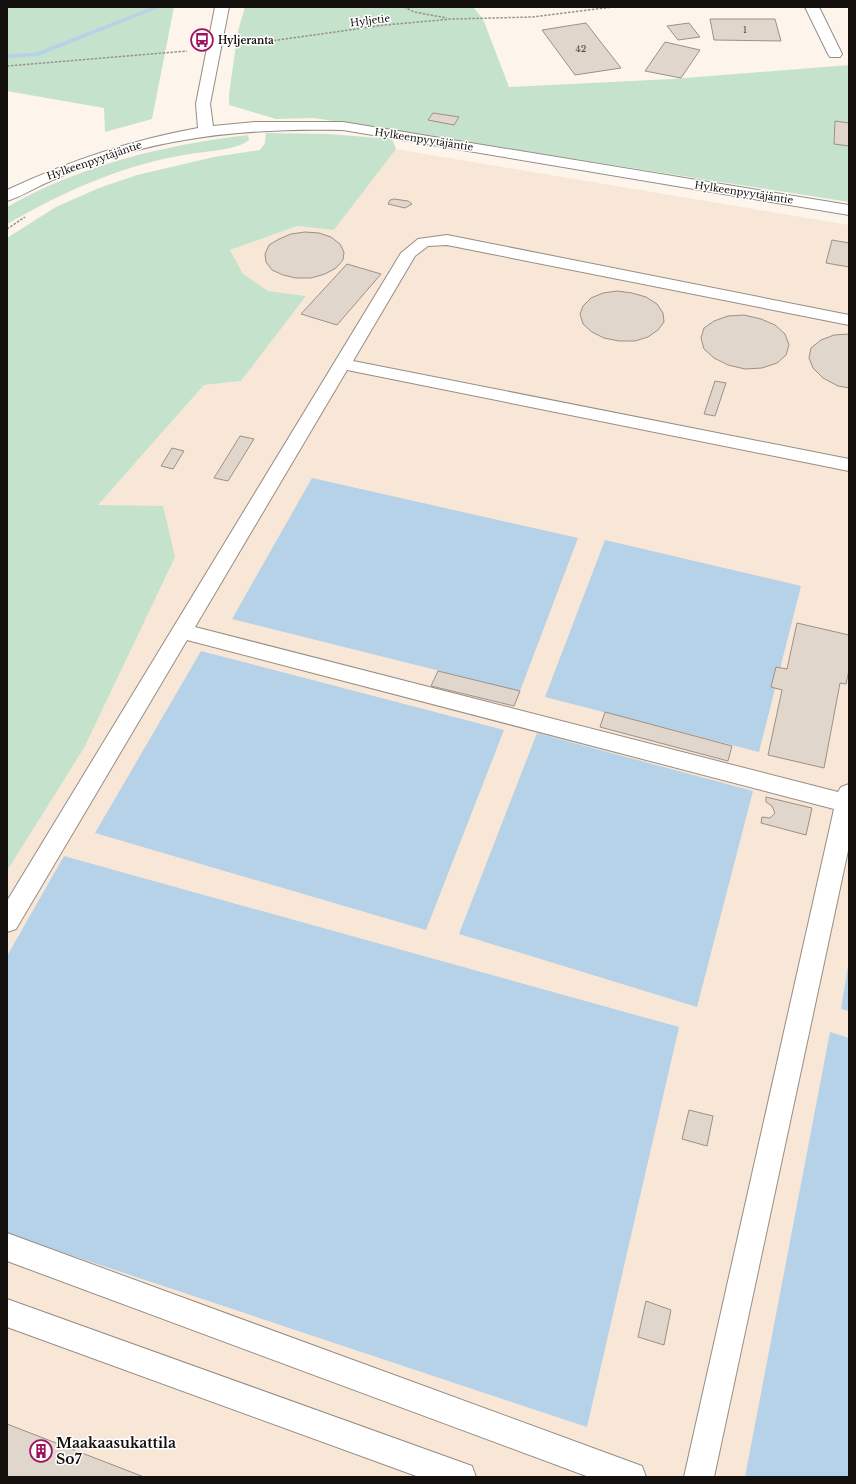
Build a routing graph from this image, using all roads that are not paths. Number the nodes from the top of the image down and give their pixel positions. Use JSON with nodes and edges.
{"nodes":[{"id":1,"x":222,"y":7,"type":"edge"},
{"id":2,"x":812,"y":7,"type":"edge"},
{"id":3,"x":835,"y":54,"type":"dead end"},
{"id":4,"x":206,"y":131,"type":"junction"},
{"id":5,"x":7,"y":196,"type":"edge"},
{"id":6,"x":849,"y":210,"type":"edge"},
{"id":7,"x":849,"y":320,"type":"edge"},
{"id":8,"x":344,"y":364,"type":"junction"},
{"id":9,"x":849,"y":465,"type":"edge"},
{"id":10,"x":182,"y":631,"type":"junction"},
{"id":11,"x":848,"y":798,"type":"edge"},
{"id":12,"x":7,"y":922,"type":"edge"},
{"id":13,"x":7,"y":1247,"type":"edge"},
{"id":14,"x":7,"y":1313,"type":"edge"},
{"id":15,"x":461,"y":1477,"type":"edge"},
{"id":16,"x":631,"y":1477,"type":"edge"},
{"id":17,"x":699,"y":1477,"type":"edge"}],
"edges":[{"from":1,"to":4,"type":"street"},
{"from":2,"to":3,"type":"street"},
{"from":4,"to":5,"type":"street","name":"Hylkeenpyytäjäntie"},
{"from":4,"to":6,"type":"street","name":"Hylkeenpyytäjäntie"},
{"from":7,"to":8,"type":"street"},
{"from":8,"to":9,"type":"street"},
{"from":8,"to":10,"type":"street"},
{"from":10,"to":11,"type":"street"},
{"from":10,"to":12,"type":"street"},
{"from":11,"to":17,"type":"street"},
{"from":13,"to":16,"type":"street"},
{"from":14,"to":15,"type":"street"}]}
